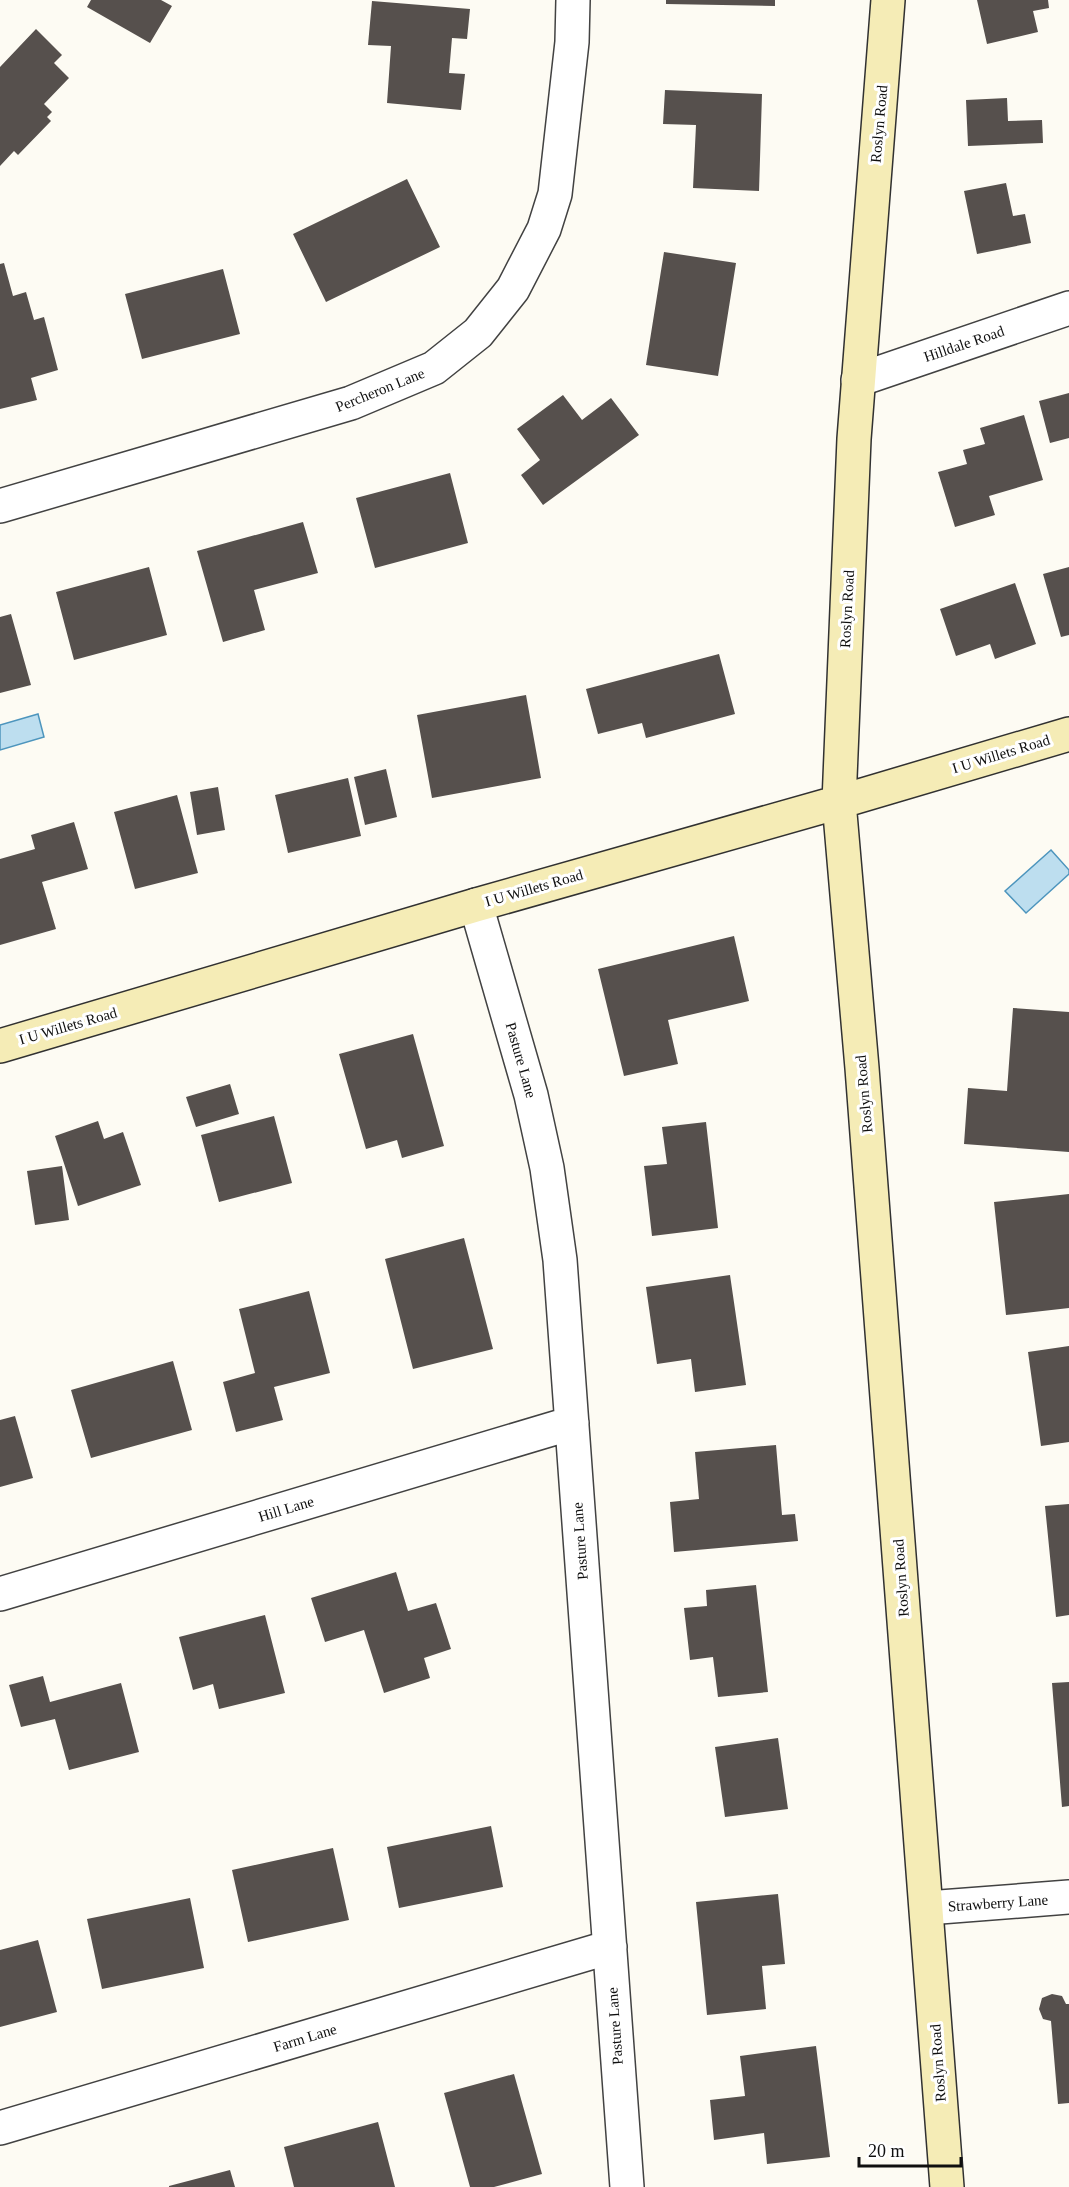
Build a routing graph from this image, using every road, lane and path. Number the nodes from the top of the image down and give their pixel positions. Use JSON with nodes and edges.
{"nodes":[{"id":1,"x":573,"y":0,"type":"edge"},
{"id":2,"x":888,"y":0,"type":"edge"},
{"id":3,"x":1069,"y":308,"type":"edge"},
{"id":4,"x":858,"y":380,"type":"junction"},
{"id":5,"x":0,"y":506,"type":"edge"},
{"id":6,"x":1069,"y":734,"type":"edge"},
{"id":7,"x":839,"y":802,"type":"junction"},
{"id":8,"x":476,"y":905,"type":"junction"},
{"id":9,"x":0,"y":1046,"type":"edge"},
{"id":10,"x":572,"y":1424,"type":"junction"},
{"id":11,"x":0,"y":1594,"type":"edge"},
{"id":12,"x":1069,"y":1897,"type":"edge"},
{"id":13,"x":927,"y":1908,"type":"junction"},
{"id":14,"x":610,"y":1947,"type":"junction"},
{"id":15,"x":0,"y":2128,"type":"edge"},
{"id":16,"x":627,"y":2187,"type":"edge"},
{"id":17,"x":947,"y":2187,"type":"edge"}],
"edges":[{"from":1,"to":5,"type":"street","name":"Percheron Lane"},
{"from":2,"to":4,"type":"main road","name":"Roslyn Road"},
{"from":3,"to":4,"type":"street","name":"Hilldale Road"},
{"from":4,"to":7,"type":"main road","name":"Roslyn Road"},
{"from":6,"to":7,"type":"main road","name":"I U Willets Road"},
{"from":7,"to":8,"type":"main road","name":"I U Willets Road"},
{"from":7,"to":13,"type":"main road","name":"Roslyn Road"},
{"from":8,"to":9,"type":"main road","name":"I U Willets Road"},
{"from":8,"to":10,"type":"street","name":"Pasture Lane"},
{"from":10,"to":11,"type":"street","name":"Hill Lane"},
{"from":10,"to":14,"type":"street","name":"Pasture Lane"},
{"from":12,"to":13,"type":"street","name":"Strawberry Lane"},
{"from":13,"to":17,"type":"main road","name":"Roslyn Road"},
{"from":14,"to":15,"type":"street","name":"Farm Lane"},
{"from":14,"to":16,"type":"street","name":"Pasture Lane"}]}
